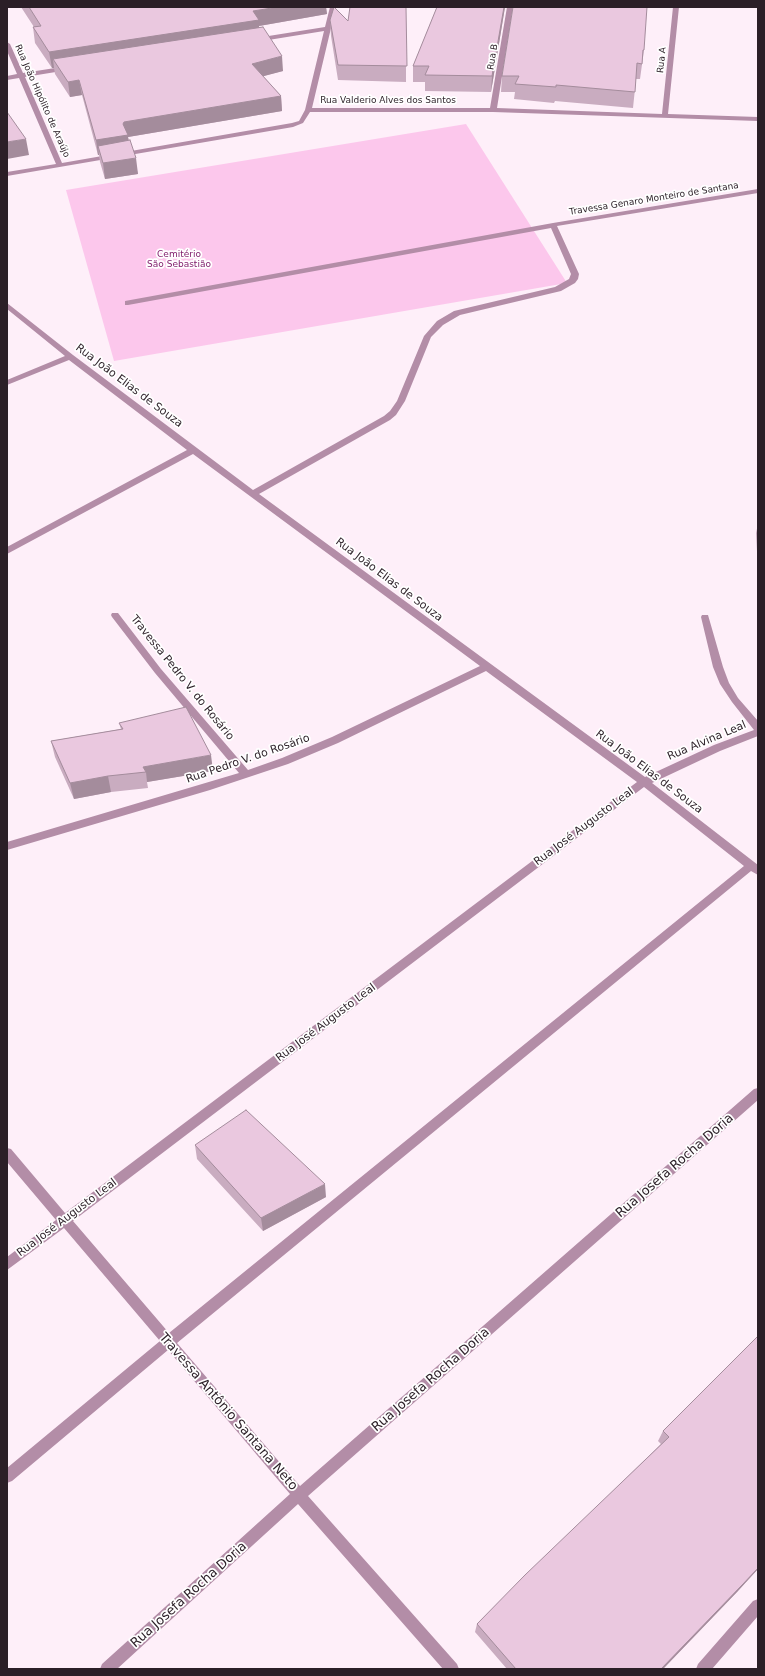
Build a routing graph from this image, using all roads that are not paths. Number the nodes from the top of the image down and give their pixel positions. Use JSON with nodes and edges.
{"nodes":[{"id":1,"x":333,"y":7,"type":"edge"},
{"id":2,"x":510,"y":7,"type":"edge"},
{"id":3,"x":676,"y":7,"type":"edge"},
{"id":4,"x":327,"y":29,"type":"junction"},
{"id":5,"x":248,"y":41,"type":"edge"},
{"id":6,"x":7,"y":44,"type":"edge"},
{"id":7,"x":76,"y":67,"type":"edge"},
{"id":8,"x":21,"y":75,"type":"junction"},
{"id":9,"x":7,"y":78,"type":"edge"},
{"id":10,"x":308,"y":110,"type":"junction"},
{"id":11,"x":493,"y":110,"type":"junction"},
{"id":12,"x":665,"y":115,"type":"junction"},
{"id":13,"x":758,"y":119,"type":"edge"},
{"id":14,"x":60,"y":165,"type":"junction"},
{"id":15,"x":7,"y":174,"type":"edge"},
{"id":16,"x":758,"y":191,"type":"edge"},
{"id":17,"x":553,"y":225,"type":"junction"},
{"id":18,"x":128,"y":303,"type":"dead end"},
{"id":19,"x":7,"y":305,"type":"edge"},
{"id":20,"x":70,"y":357,"type":"junction"},
{"id":21,"x":7,"y":383,"type":"edge"},
{"id":22,"x":193,"y":450,"type":"junction"},
{"id":23,"x":253,"y":494,"type":"junction"},
{"id":24,"x":7,"y":551,"type":"edge"},
{"id":25,"x":116,"y":615,"type":"dead end"},
{"id":26,"x":706,"y":617,"type":"dead end"},
{"id":27,"x":486,"y":667,"type":"junction"},
{"id":28,"x":758,"y":728,"type":"edge"},
{"id":29,"x":758,"y":732,"type":"edge"},
{"id":30,"x":246,"y":774,"type":"junction"},
{"id":31,"x":644,"y":782,"type":"junction"},
{"id":32,"x":7,"y":846,"type":"edge"},
{"id":33,"x":755,"y":868,"type":"edge"},
{"id":34,"x":758,"y":1093,"type":"edge"},
{"id":35,"x":7,"y":1153,"type":"edge"},
{"id":36,"x":64,"y":1221,"type":"junction"},
{"id":37,"x":7,"y":1264,"type":"edge"},
{"id":38,"x":168,"y":1342,"type":"junction"},
{"id":39,"x":7,"y":1476,"type":"edge"},
{"id":40,"x":300,"y":1495,"type":"junction"},
{"id":41,"x":758,"y":1606,"type":"edge"},
{"id":42,"x":107,"y":1669,"type":"edge"},
{"id":43,"x":452,"y":1669,"type":"edge"},
{"id":44,"x":703,"y":1669,"type":"edge"}],
"edges":[{"from":1,"to":4,"type":"street"},
{"from":2,"to":11,"type":"street","name":"Rua B"},
{"from":3,"to":12,"type":"street","name":"Rua A"},
{"from":4,"to":5,"type":"street"},
{"from":4,"to":10,"type":"street"},
{"from":6,"to":8,"type":"street","name":"Rua João Hipólito de Araújo"},
{"from":7,"to":8,"type":"street"},
{"from":8,"to":9,"type":"street"},
{"from":8,"to":14,"type":"street","name":"Rua João Hipólito de Araújo"},
{"from":10,"to":11,"type":"street","name":"Rua Valderio Alves dos Santos"},
{"from":10,"to":14,"type":"street","name":"Rua Valderio Alves dos Santos"},
{"from":11,"to":12,"type":"street","name":"Rua Valderio Alves dos Santos"},
{"from":12,"to":13,"type":"street","name":"Rua Valderio Alves dos Santos"},
{"from":14,"to":15,"type":"street","name":"Rua Valderio Alves dos Santos"},
{"from":16,"to":17,"type":"street","name":"Travessa Genaro Monteiro de Santana"},
{"from":17,"to":18,"type":"street","name":"Travessa Genaro Monteiro de Santana"},
{"from":17,"to":23,"type":"street"},
{"from":19,"to":20,"type":"street","name":"Rua João Elias de Souza"},
{"from":20,"to":21,"type":"street"},
{"from":20,"to":22,"type":"street","name":"Rua João Elias de Souza"},
{"from":22,"to":23,"type":"street","name":"Rua João Elias de Souza"},
{"from":22,"to":24,"type":"street"},
{"from":23,"to":27,"type":"street","name":"Rua João Elias de Souza"},
{"from":25,"to":30,"type":"street","name":"Travessa Pedro V. do Rosário"},
{"from":26,"to":28,"type":"street","name":"Rua Alvina Leal"},
{"from":27,"to":30,"type":"street","name":"Rua Pedro V. do Rosário"},
{"from":27,"to":31,"type":"street","name":"Rua João Elias de Souza"},
{"from":29,"to":31,"type":"street","name":"Rua Alvina Leal"},
{"from":30,"to":32,"type":"street","name":"Rua Pedro V. do Rosário"},
{"from":31,"to":33,"type":"street","name":"Rua João Elias de Souza"},
{"from":31,"to":36,"type":"street","name":"Rua José Augusto Leal"},
{"from":33,"to":38,"type":"street"},
{"from":34,"to":40,"type":"street","name":"Rua Josefa Rocha Doria"},
{"from":35,"to":36,"type":"street","name":"Travessa Antônio Santana Neto"},
{"from":36,"to":37,"type":"street","name":"Rua José Augusto Leal"},
{"from":36,"to":38,"type":"street","name":"Travessa Antônio Santana Neto"},
{"from":38,"to":39,"type":"street"},
{"from":38,"to":40,"type":"street","name":"Travessa Antônio Santana Neto"},
{"from":40,"to":42,"type":"street","name":"Rua Josefa Rocha Doria"},
{"from":40,"to":43,"type":"street","name":"Travessa Antônio Santana Neto"},
{"from":41,"to":44,"type":"street"}]}
